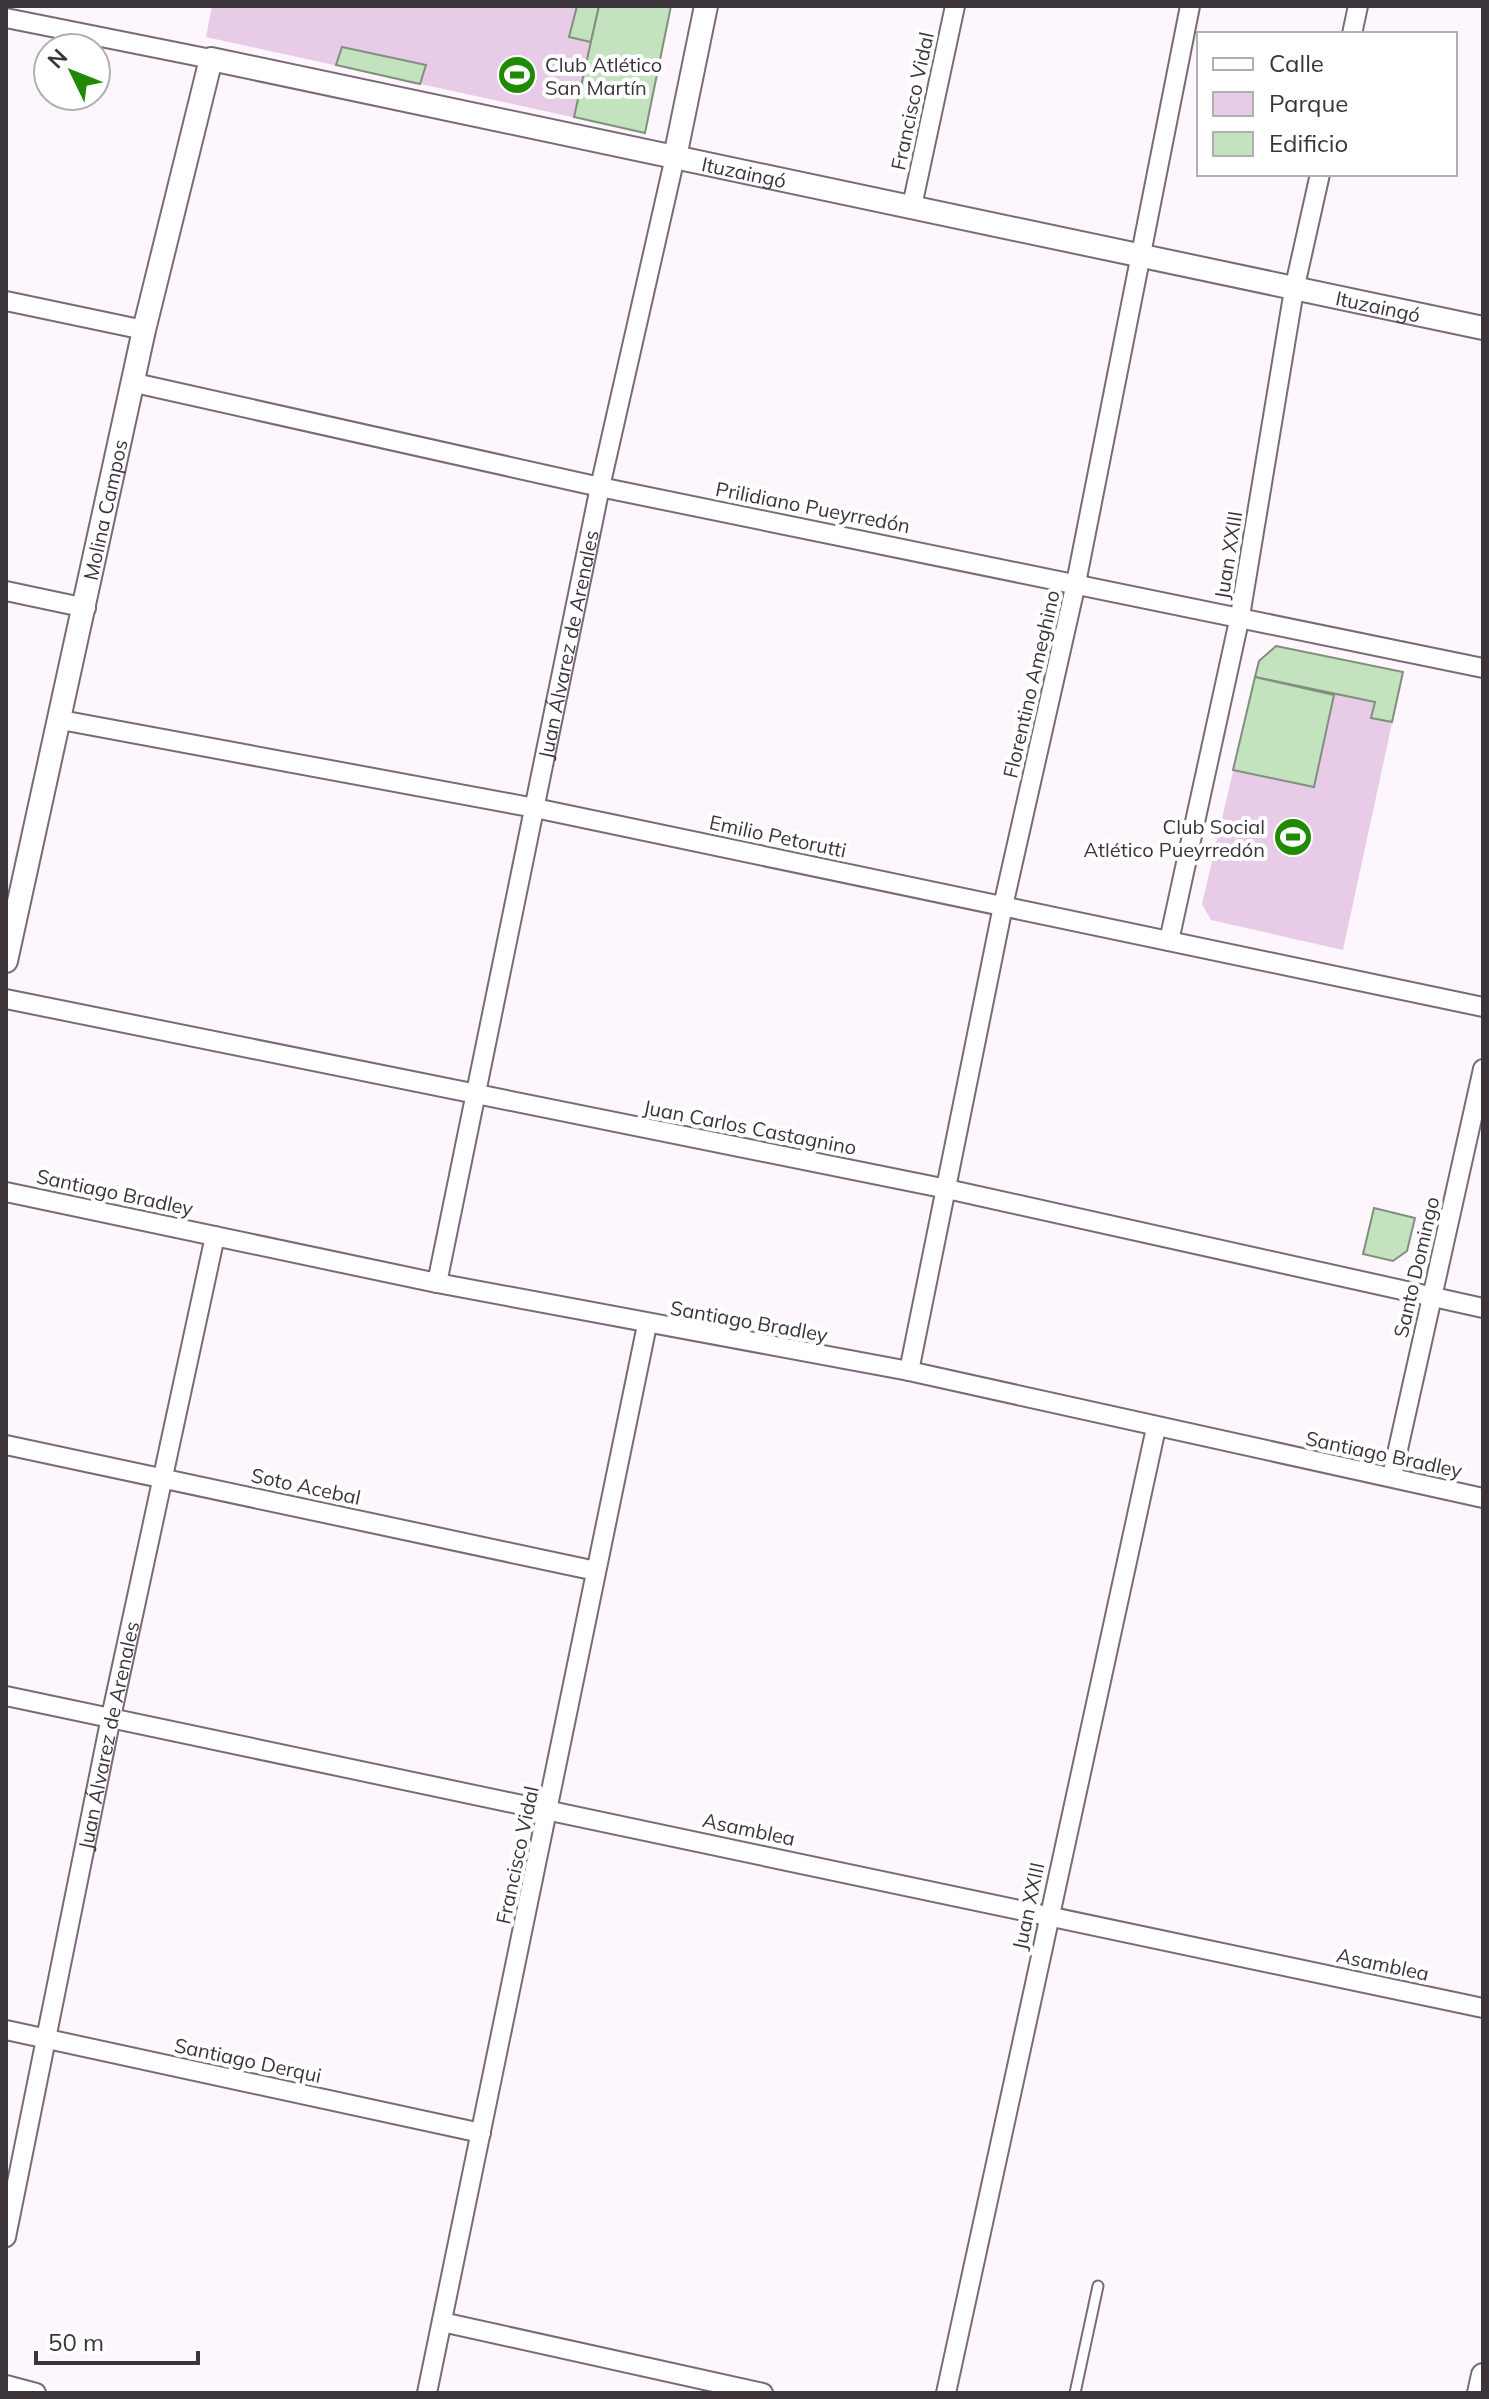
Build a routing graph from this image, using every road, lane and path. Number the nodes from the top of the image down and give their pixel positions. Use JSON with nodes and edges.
{"nodes":[{"id":1,"x":706,"y":6,"type":"edge"},
{"id":2,"x":955,"y":6,"type":"edge"},
{"id":3,"x":1190,"y":6,"type":"edge"},
{"id":4,"x":1358,"y":6,"type":"edge"},
{"id":5,"x":6,"y":18,"type":"edge"},
{"id":6,"x":1352,"y":32,"type":"edge"},
{"id":7,"x":211,"y":59,"type":"junction"},
{"id":8,"x":675,"y":157,"type":"junction"},
{"id":9,"x":1320,"y":176,"type":"edge"},
{"id":10,"x":912,"y":206,"type":"junction"},
{"id":11,"x":1139,"y":254,"type":"junction"},
{"id":12,"x":1294,"y":290,"type":"junction"},
{"id":13,"x":6,"y":301,"type":"edge"},
{"id":14,"x":1483,"y":328,"type":"edge"},
{"id":15,"x":144,"y":330,"type":"junction"},
{"id":16,"x":135,"y":383,"type":"junction"},
{"id":17,"x":600,"y":487,"type":"junction"},
{"id":18,"x":1076,"y":583,"type":"junction"},
{"id":19,"x":6,"y":591,"type":"edge"},
{"id":20,"x":86,"y":608,"type":"junction"},
{"id":21,"x":1240,"y":616,"type":"junction"},
{"id":22,"x":1483,"y":668,"type":"edge"},
{"id":23,"x":61,"y":720,"type":"junction"},
{"id":24,"x":535,"y":808,"type":"junction"},
{"id":25,"x":15,"y":882,"type":"edge"},
{"id":26,"x":1003,"y":906,"type":"junction"},
{"id":27,"x":1169,"y":941,"type":"junction"},
{"id":28,"x":6,"y":961,"type":"edge"},
{"id":29,"x":6,"y":999,"type":"edge"},
{"id":30,"x":1483,"y":1007,"type":"edge"},
{"id":31,"x":1483,"y":1069,"type":"edge"},
{"id":32,"x":474,"y":1094,"type":"junction"},
{"id":33,"x":947,"y":1189,"type":"junction"},
{"id":34,"x":6,"y":1192,"type":"edge"},
{"id":35,"x":215,"y":1236,"type":"junction"},
{"id":36,"x":437,"y":1283,"type":"junction"},
{"id":37,"x":1432,"y":1298,"type":"junction"},
{"id":38,"x":1483,"y":1308,"type":"edge"},
{"id":39,"x":647,"y":1325,"type":"junction"},
{"id":40,"x":909,"y":1371,"type":"junction"},
{"id":41,"x":1156,"y":1428,"type":"junction"},
{"id":42,"x":6,"y":1445,"type":"edge"},
{"id":43,"x":1392,"y":1476,"type":"junction"},
{"id":44,"x":164,"y":1478,"type":"junction"},
{"id":45,"x":1483,"y":1498,"type":"edge"},
{"id":46,"x":596,"y":1571,"type":"junction"},
{"id":47,"x":6,"y":1696,"type":"edge"},
{"id":48,"x":111,"y":1717,"type":"junction"},
{"id":49,"x":550,"y":1810,"type":"junction"},
{"id":50,"x":1049,"y":1915,"type":"junction"},
{"id":51,"x":1483,"y":2008,"type":"edge"},
{"id":52,"x":6,"y":2030,"type":"edge"},
{"id":53,"x":45,"y":2038,"type":"junction"},
{"id":54,"x":481,"y":2133,"type":"junction"},
{"id":55,"x":6,"y":2237,"type":"edge"},
{"id":56,"x":1098,"y":2286,"type":"dead end"},
{"id":57,"x":442,"y":2322,"type":"junction"},
{"id":58,"x":1483,"y":2375,"type":"edge"},
{"id":59,"x":6,"y":2385,"type":"edge"},
{"id":60,"x":36,"y":2393,"type":"edge"},
{"id":61,"x":427,"y":2393,"type":"edge"},
{"id":62,"x":763,"y":2393,"type":"edge"},
{"id":63,"x":946,"y":2393,"type":"edge"},
{"id":64,"x":1075,"y":2393,"type":"edge"},
{"id":65,"x":1479,"y":2393,"type":"edge"}],
"edges":[{"from":1,"to":8,"type":"street","name":"Juan Álvarez de Arenales"},
{"from":2,"to":10,"type":"street","name":"Francisco Vidal"},
{"from":3,"to":11,"type":"street","name":"Florentino Ameghino"},
{"from":4,"to":6,"type":"street"},
{"from":5,"to":7,"type":"street","name":"Ituzaingó"},
{"from":7,"to":8,"type":"street","name":"Ituzaingó"},
{"from":7,"to":15,"type":"street","name":"Molina Campos"},
{"from":8,"to":10,"type":"street","name":"Ituzaingó"},
{"from":8,"to":17,"type":"street","name":"Juan Álvarez de Arenales"},
{"from":9,"to":12,"type":"street","name":"Juan XXIII"},
{"from":10,"to":11,"type":"street","name":"Ituzaingó"},
{"from":11,"to":12,"type":"street","name":"Ituzaingó"},
{"from":11,"to":18,"type":"street","name":"Florentino Ameghino"},
{"from":12,"to":14,"type":"street","name":"Ituzaingó"},
{"from":12,"to":21,"type":"street","name":"Juan XXIII"},
{"from":13,"to":15,"type":"street"},
{"from":15,"to":16,"type":"street","name":"Molina Campos"},
{"from":16,"to":17,"type":"street","name":"Prilidiano Pueyrredón"},
{"from":16,"to":20,"type":"street","name":"Molina Campos"},
{"from":17,"to":18,"type":"street","name":"Prilidiano Pueyrredón"},
{"from":17,"to":24,"type":"street","name":"Juan Álvarez de Arenales"},
{"from":18,"to":21,"type":"street","name":"Prilidiano Pueyrredón"},
{"from":18,"to":26,"type":"street","name":"Florentino Ameghino"},
{"from":19,"to":20,"type":"street"},
{"from":20,"to":23,"type":"street","name":"Molina Campos"},
{"from":21,"to":22,"type":"street","name":"Prilidiano Pueyrredón"},
{"from":21,"to":27,"type":"street","name":"Juan XXIII"},
{"from":23,"to":24,"type":"street","name":"Emilio Petorutti"},
{"from":23,"to":25,"type":"street","name":"Molina Campos"},
{"from":24,"to":26,"type":"street","name":"Emilio Petorutti"},
{"from":24,"to":32,"type":"street","name":"Juan Álvarez de Arenales"},
{"from":25,"to":28,"type":"street","name":"Molina Campos"},
{"from":26,"to":27,"type":"street","name":"Emilio Petorutti"},
{"from":26,"to":33,"type":"street","name":"Florentino Ameghino"},
{"from":27,"to":30,"type":"street","name":"Emilio Petorutti"},
{"from":29,"to":32,"type":"street","name":"Juan Carlos Castagnino"},
{"from":31,"to":37,"type":"street","name":"Santo Domingo"},
{"from":32,"to":33,"type":"street","name":"Juan Carlos Castagnino"},
{"from":32,"to":36,"type":"street","name":"Juan Álvarez de Arenales"},
{"from":33,"to":37,"type":"street","name":"Juan Carlos Castagnino"},
{"from":33,"to":40,"type":"street","name":"Florentino Ameghino"},
{"from":34,"to":35,"type":"street","name":"Santiago Bradley"},
{"from":35,"to":36,"type":"street","name":"Santiago Bradley"},
{"from":35,"to":44,"type":"street","name":"Juan Álvarez de Arenales"},
{"from":36,"to":39,"type":"street","name":"Santiago Bradley"},
{"from":37,"to":38,"type":"street","name":"Juan Carlos Castagnino"},
{"from":37,"to":43,"type":"street","name":"Santo Domingo"},
{"from":39,"to":40,"type":"street","name":"Santiago Bradley"},
{"from":39,"to":46,"type":"street","name":"Francisco Vidal"},
{"from":40,"to":41,"type":"street","name":"Santiago Bradley"},
{"from":41,"to":43,"type":"street","name":"Santiago Bradley"},
{"from":41,"to":50,"type":"street","name":"Juan XXIII"},
{"from":42,"to":44,"type":"street","name":"Soto Acebal"},
{"from":43,"to":45,"type":"street","name":"Santiago Bradley"},
{"from":44,"to":46,"type":"street","name":"Soto Acebal"},
{"from":44,"to":48,"type":"street","name":"Juan Álvarez de Arenales"},
{"from":46,"to":49,"type":"street","name":"Francisco Vidal"},
{"from":47,"to":48,"type":"street","name":"Asamblea"},
{"from":48,"to":49,"type":"street","name":"Asamblea"},
{"from":48,"to":53,"type":"street","name":"Juan Álvarez de Arenales"},
{"from":49,"to":50,"type":"street","name":"Asamblea"},
{"from":49,"to":54,"type":"street","name":"Francisco Vidal"},
{"from":50,"to":51,"type":"street","name":"Asamblea"},
{"from":50,"to":63,"type":"street","name":"Juan XXIII"},
{"from":52,"to":53,"type":"street","name":"Santiago Derqui"},
{"from":53,"to":54,"type":"street","name":"Santiago Derqui"},
{"from":53,"to":55,"type":"street","name":"Juan Álvarez de Arenales"},
{"from":54,"to":57,"type":"street","name":"Francisco Vidal"},
{"from":56,"to":64,"type":"lane"},
{"from":57,"to":61,"type":"street","name":"Francisco Vidal"},
{"from":57,"to":62,"type":"street"},
{"from":58,"to":65,"type":"street"},
{"from":59,"to":60,"type":"street"}]}
